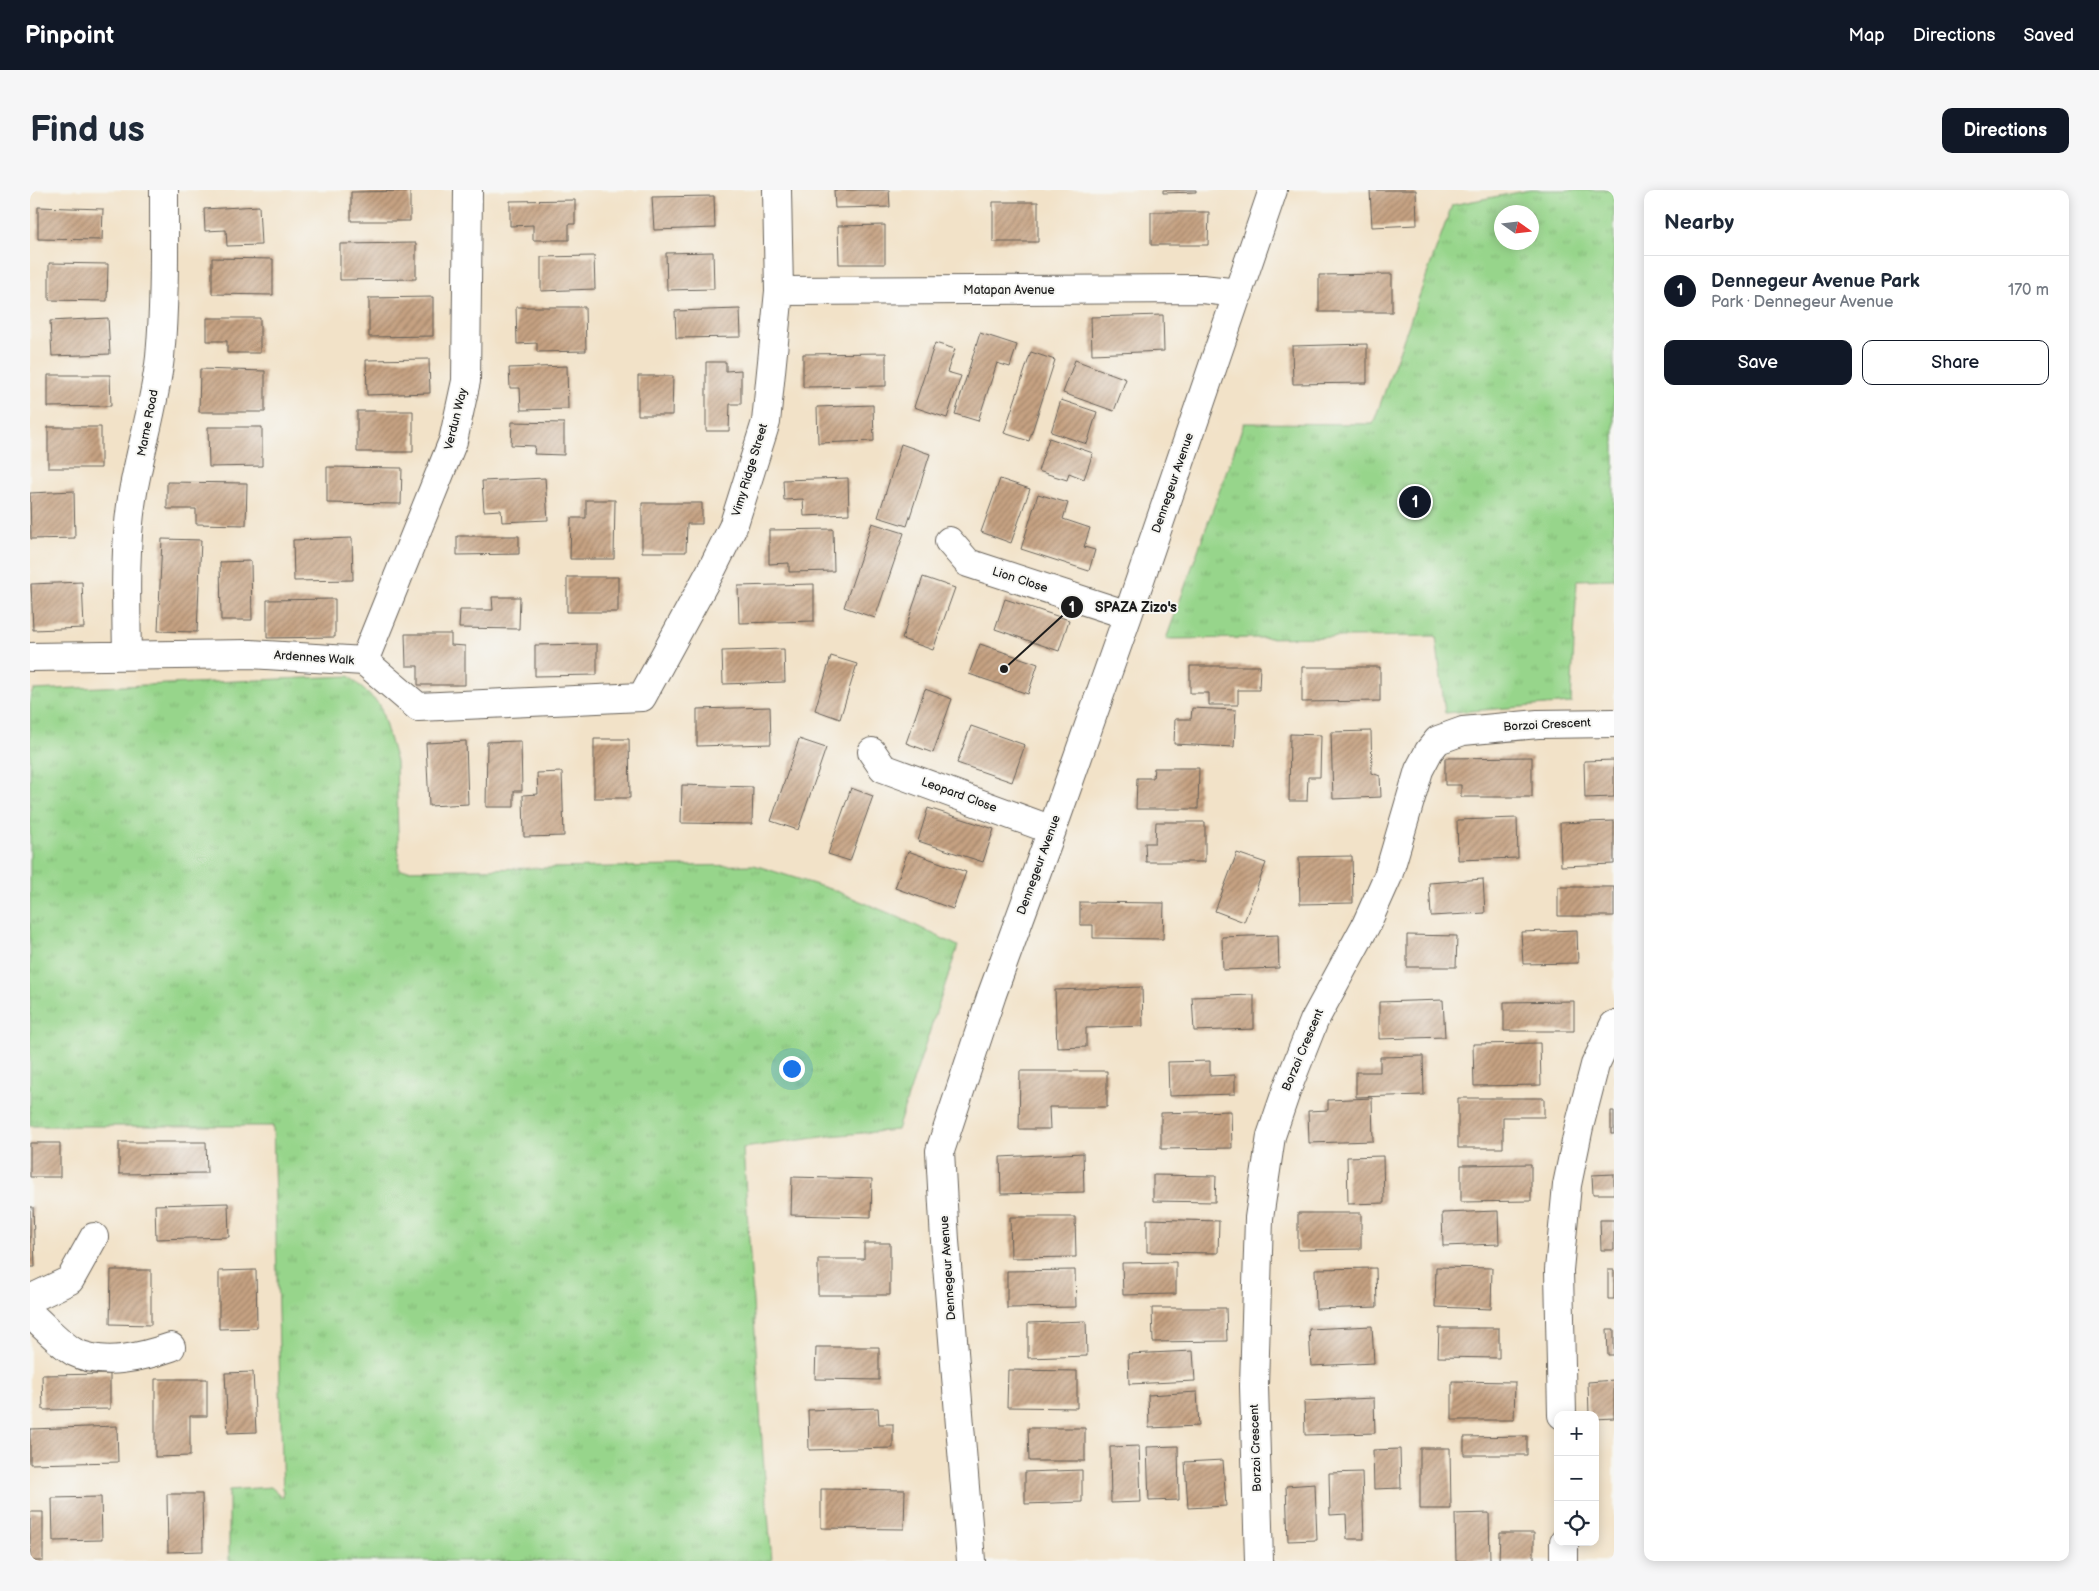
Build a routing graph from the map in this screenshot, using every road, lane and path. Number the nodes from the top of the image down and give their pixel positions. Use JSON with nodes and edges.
{"nodes":[{"id":1,"x":164,"y":190,"type":"edge"},
{"id":2,"x":468,"y":190,"type":"edge"},
{"id":3,"x":777,"y":190,"type":"edge"},
{"id":4,"x":1273,"y":190,"type":"edge"},
{"id":5,"x":779,"y":291,"type":"junction"},
{"id":6,"x":1239,"y":293,"type":"junction"},
{"id":7,"x":948,"y":541,"type":"dead end"},
{"id":8,"x":1128,"y":615,"type":"junction"},
{"id":9,"x":127,"y":655,"type":"junction"},
{"id":10,"x":30,"y":657,"type":"edge"},
{"id":11,"x":364,"y":661,"type":"junction"},
{"id":12,"x":642,"y":697,"type":"joint"},
{"id":13,"x":1614,"y":723,"type":"edge"},
{"id":14,"x":872,"y":752,"type":"dead end"},
{"id":15,"x":1052,"y":830,"type":"junction"},
{"id":16,"x":1614,"y":1025,"type":"edge"},
{"id":17,"x":94,"y":1237,"type":"dead end"},
{"id":18,"x":30,"y":1299,"type":"edge"},
{"id":19,"x":30,"y":1314,"type":"edge"},
{"id":20,"x":172,"y":1347,"type":"dead end"},
{"id":21,"x":1562,"y":1411,"type":"edge"},
{"id":22,"x":1564,"y":1546,"type":"edge"},
{"id":23,"x":971,"y":1561,"type":"edge"},
{"id":24,"x":1259,"y":1561,"type":"edge"},
{"id":25,"x":1564,"y":1561,"type":"edge"}],
"edges":[{"from":1,"to":9,"type":"street","name":"Marne Road"},
{"from":2,"to":11,"type":"street","name":"Verdun Way"},
{"from":3,"to":5,"type":"street","name":"Vimy Ridge Street"},
{"from":4,"to":6,"type":"street","name":"Dennegeur Avenue"},
{"from":5,"to":6,"type":"street","name":"Matapan Avenue"},
{"from":5,"to":12,"type":"street","name":"Vimy Ridge Street"},
{"from":6,"to":8,"type":"street","name":"Dennegeur Avenue"},
{"from":7,"to":8,"type":"street","name":"Lion Close"},
{"from":8,"to":15,"type":"street","name":"Dennegeur Avenue"},
{"from":9,"to":10,"type":"street","name":"Ardennes Walk"},
{"from":9,"to":11,"type":"street","name":"Ardennes Walk"},
{"from":11,"to":12,"type":"street","name":"Ardennes Walk"},
{"from":13,"to":24,"type":"street","name":"Borzoi Crescent"},
{"from":14,"to":15,"type":"street","name":"Leopard Close"},
{"from":15,"to":23,"type":"street","name":"Dennegeur Avenue"},
{"from":16,"to":21,"type":"street"},
{"from":17,"to":18,"type":"street"},
{"from":19,"to":20,"type":"street"},
{"from":22,"to":25,"type":"street"}]}
